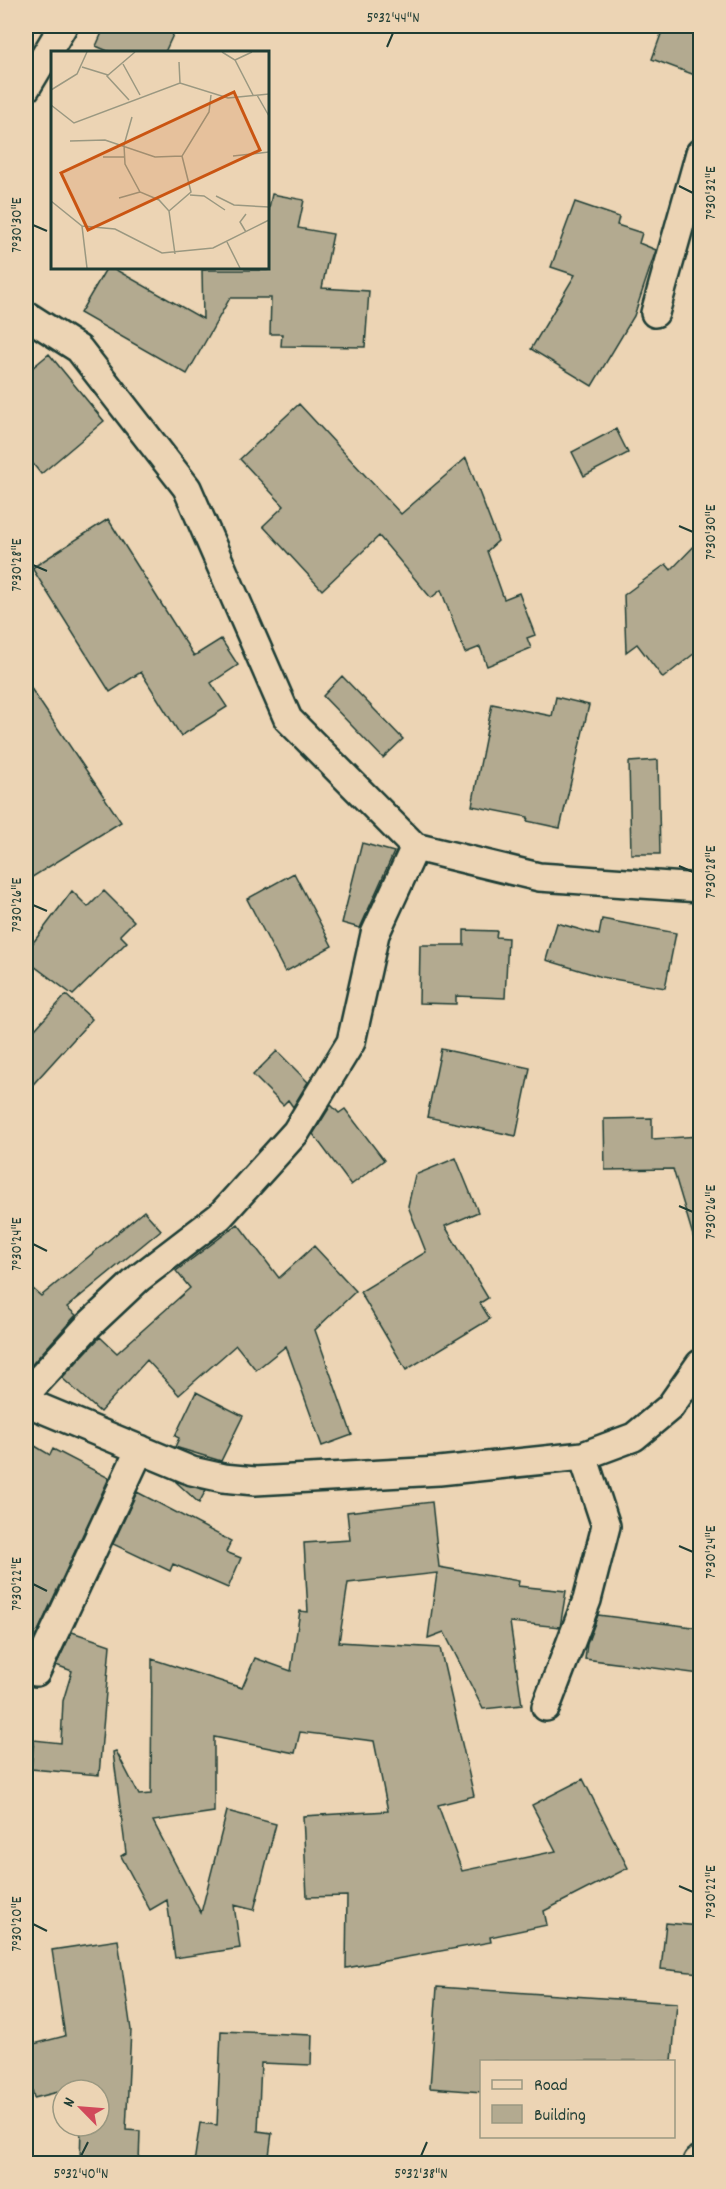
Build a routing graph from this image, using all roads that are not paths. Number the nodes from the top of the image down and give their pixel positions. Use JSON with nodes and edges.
{"nodes":[{"id":1,"x":63,"y":26,"type":"edge"},
{"id":2,"x":26,"y":88,"type":"edge"},
{"id":3,"x":700,"y":153,"type":"edge"},
{"id":4,"x":655,"y":313,"type":"dead end"},
{"id":5,"x":26,"y":315,"type":"edge"},
{"id":6,"x":415,"y":847,"type":"junction"},
{"id":7,"x":700,"y":888,"type":"edge"},
{"id":8,"x":700,"y":1364,"type":"edge"},
{"id":9,"x":26,"y":1394,"type":"edge"},
{"id":10,"x":26,"y":1402,"type":"edge"},
{"id":11,"x":141,"y":1449,"type":"junction"},
{"id":12,"x":583,"y":1456,"type":"junction"},
{"id":13,"x":36,"y":1672,"type":"dead end"},
{"id":14,"x":546,"y":1707,"type":"dead end"}],
"edges":[{"from":1,"to":2,"type":"street"},
{"from":3,"to":4,"type":"street"},
{"from":5,"to":6,"type":"street"},
{"from":6,"to":7,"type":"street"},
{"from":6,"to":9,"type":"street"},
{"from":8,"to":12,"type":"street"},
{"from":10,"to":11,"type":"street"},
{"from":11,"to":12,"type":"street"},
{"from":11,"to":13,"type":"street"},
{"from":12,"to":14,"type":"street"}]}
